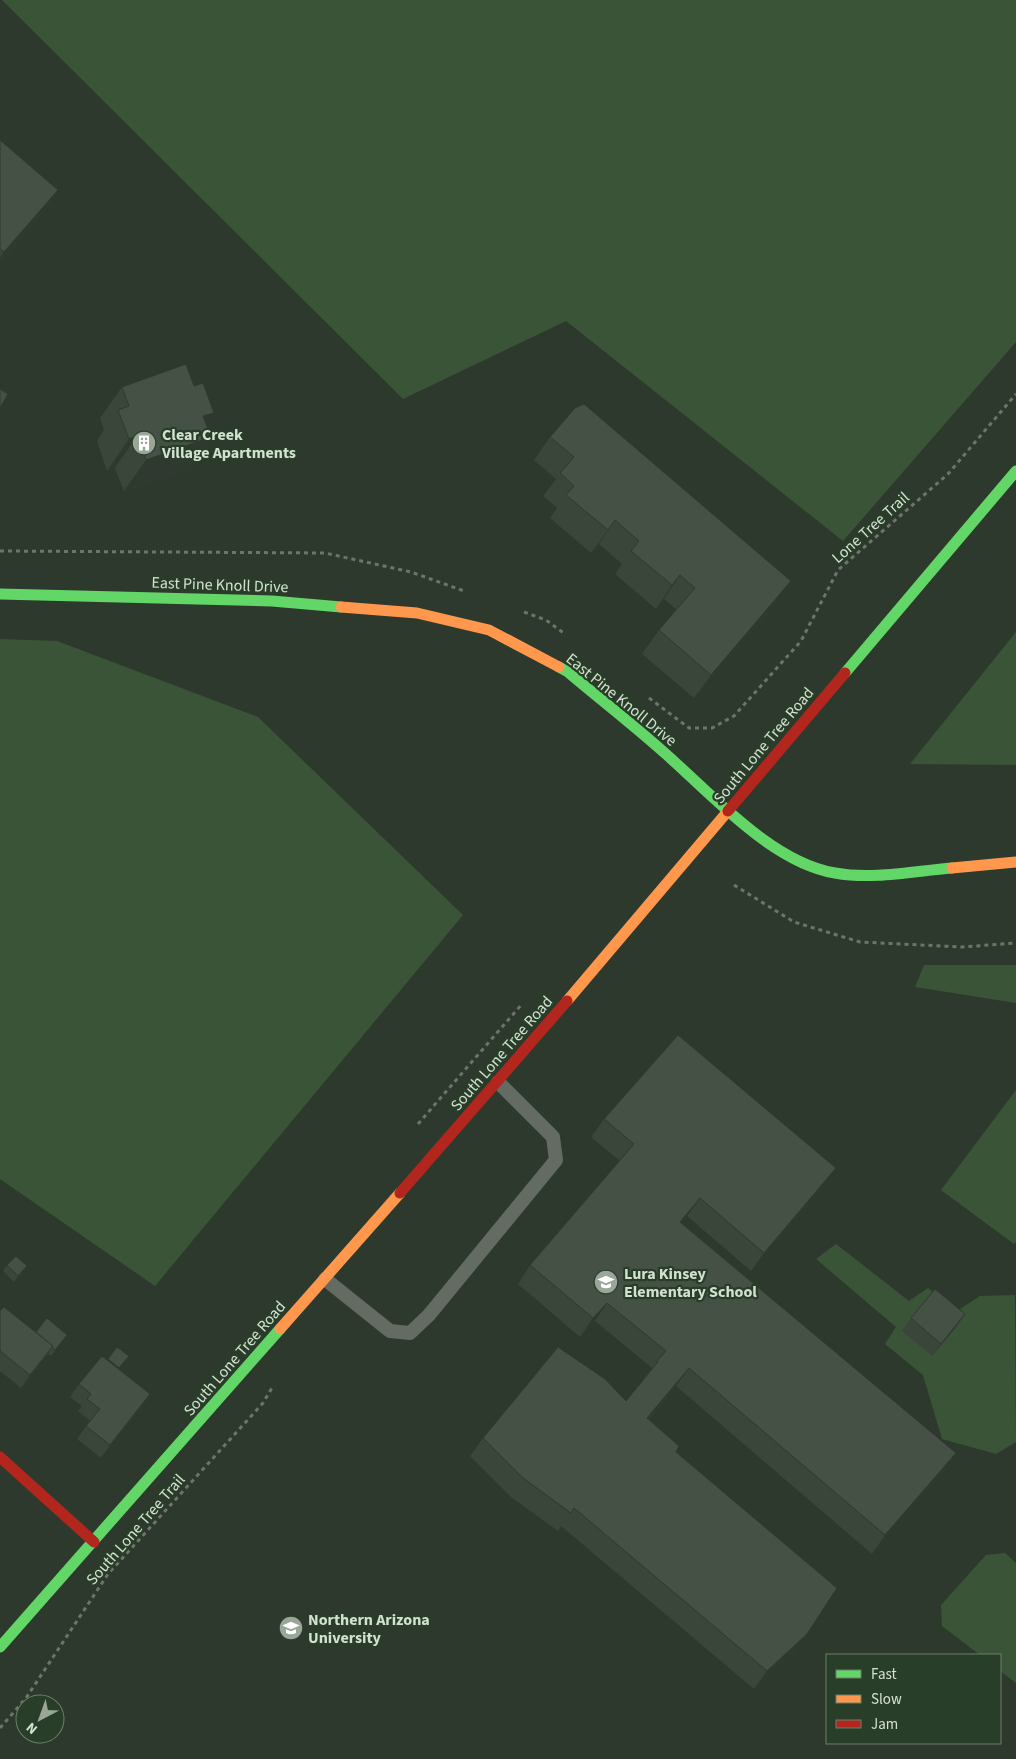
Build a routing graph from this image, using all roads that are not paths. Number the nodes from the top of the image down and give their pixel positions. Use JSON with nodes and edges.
{"nodes":[{"id":1,"x":1016,"y":472,"type":"edge"},
{"id":2,"x":0,"y":594,"type":"edge"},
{"id":3,"x":728,"y":812,"type":"junction"},
{"id":4,"x":1016,"y":862,"type":"edge"},
{"id":5,"x":498,"y":1082,"type":"junction"},
{"id":6,"x":325,"y":1279,"type":"junction"},
{"id":7,"x":0,"y":1458,"type":"edge"},
{"id":8,"x":94,"y":1542,"type":"junction"},
{"id":9,"x":0,"y":1647,"type":"edge"}],
"edges":[{"from":1,"to":3,"type":"main road","name":"South Lone Tree Road"},
{"from":2,"to":3,"type":"main road","name":"East Pine Knoll Drive"},
{"from":3,"to":4,"type":"main road","name":"East Pine Knoll Drive"},
{"from":3,"to":5,"type":"main road","name":"South Lone Tree Road"},
{"from":5,"to":6,"type":"main road","name":"South Lone Tree Road"},
{"from":5,"to":6,"type":"lane"},
{"from":6,"to":8,"type":"main road","name":"South Lone Tree Road"},
{"from":7,"to":8,"type":"main road"},
{"from":8,"to":9,"type":"main road","name":"South Lone Tree Road"}]}
